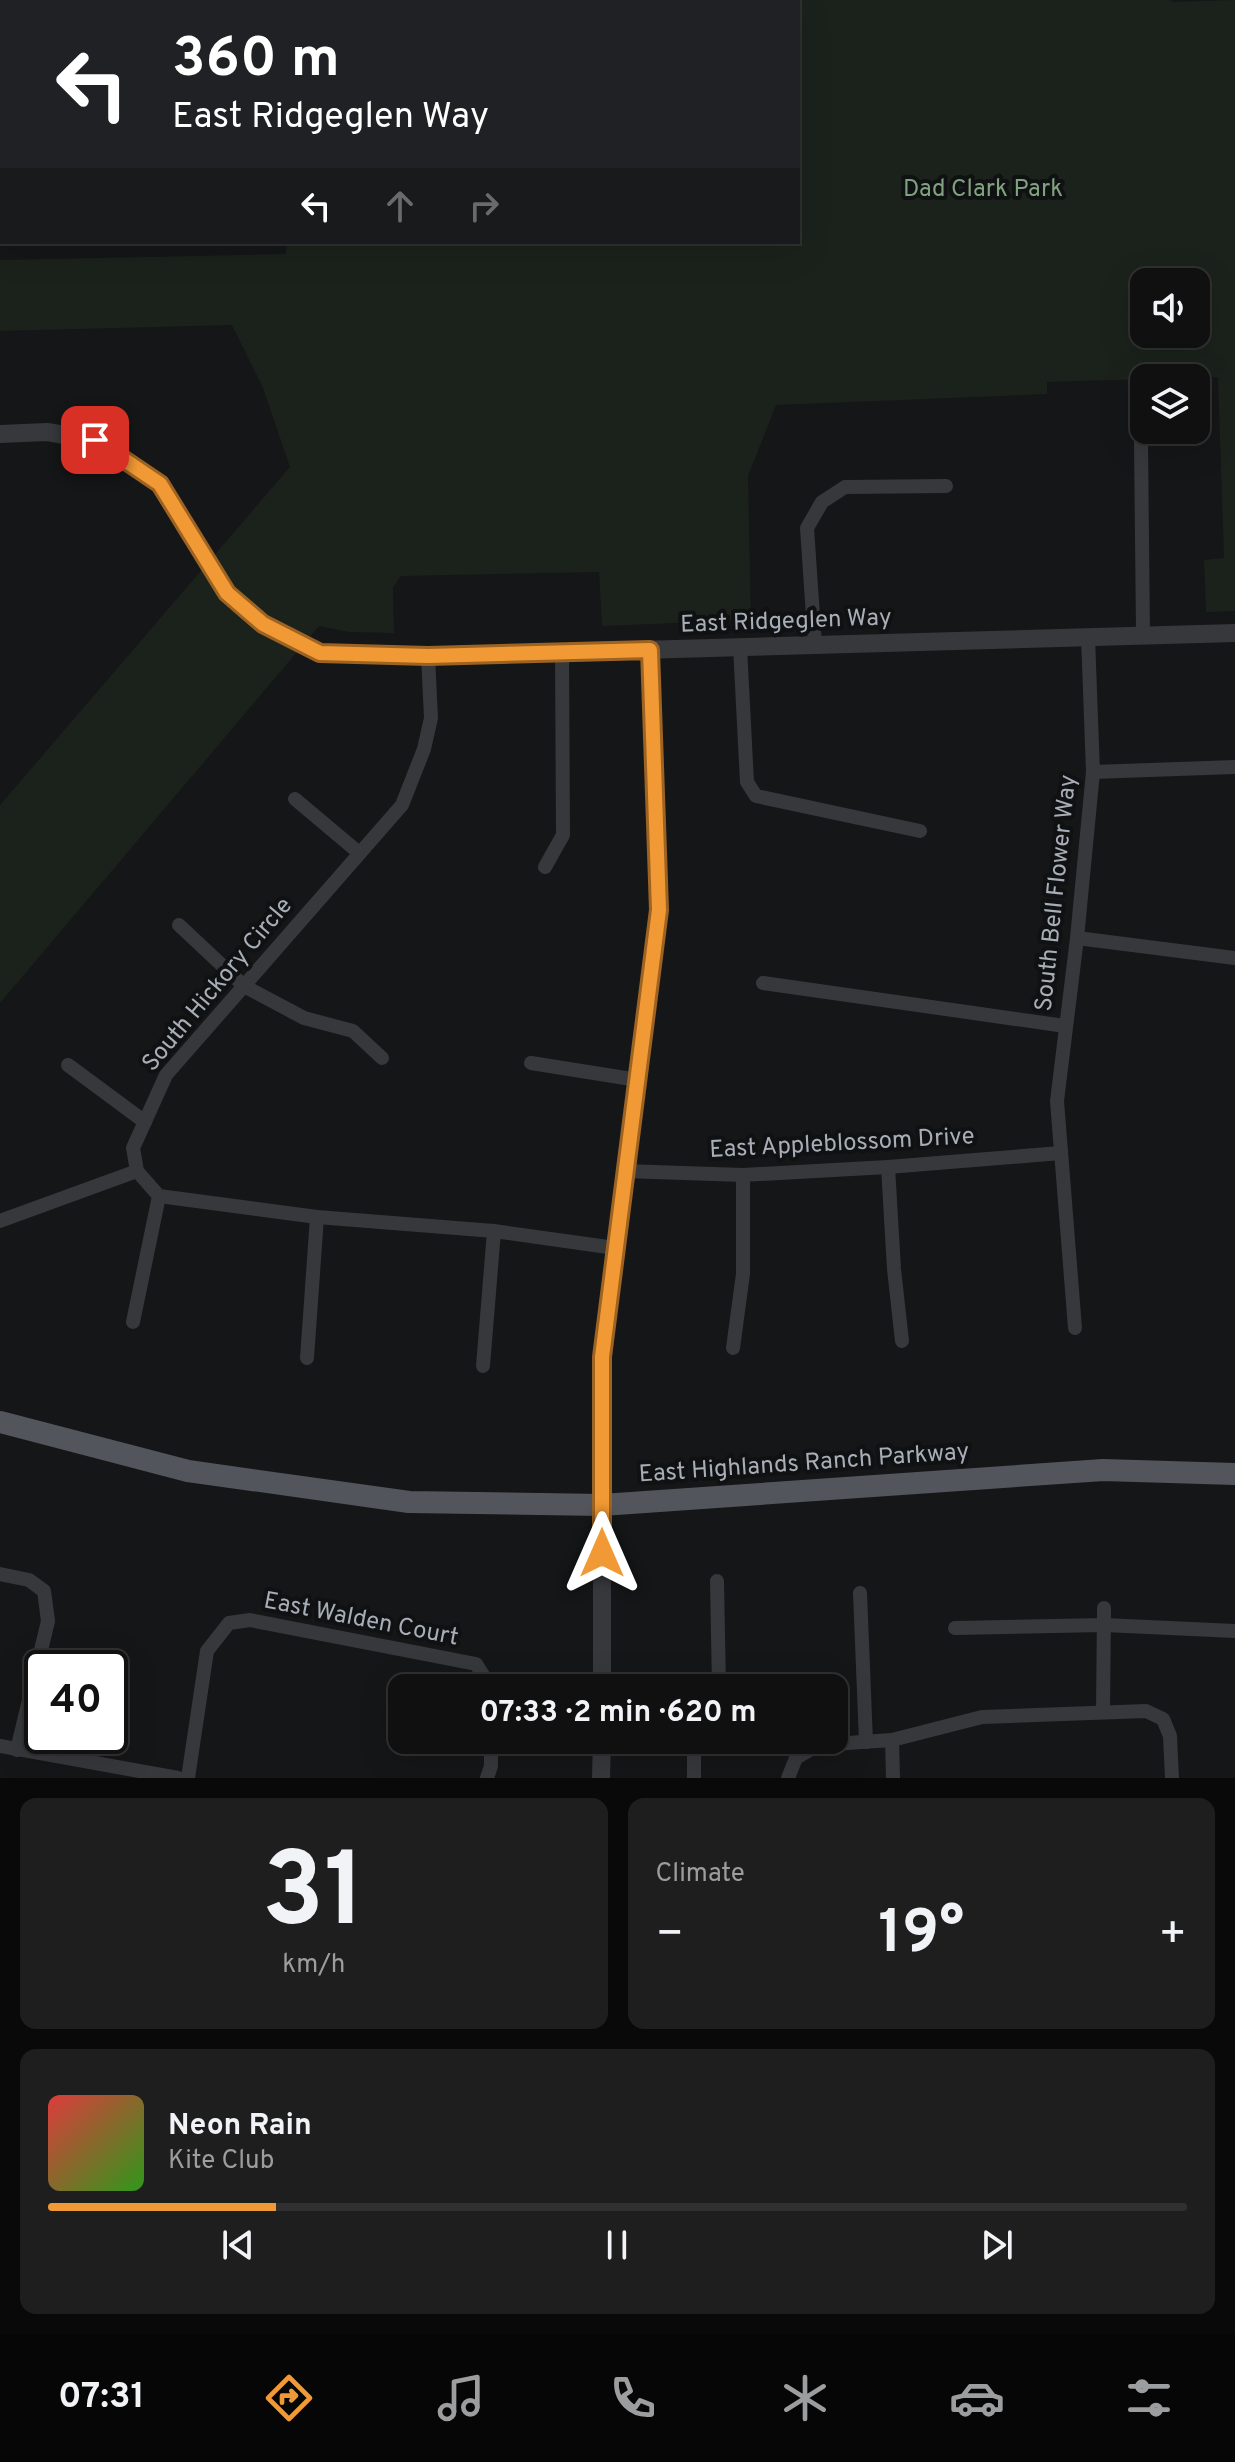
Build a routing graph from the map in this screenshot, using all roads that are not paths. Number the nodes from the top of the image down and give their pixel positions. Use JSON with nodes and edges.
{"nodes":[{"id":1,"x":0,"y":434,"type":"edge"},
{"id":2,"x":1141,"y":444,"type":"edge"},
{"id":3,"x":946,"y":486,"type":"dead end"},
{"id":4,"x":1235,"y":633,"type":"edge"},
{"id":5,"x":1143,"y":634,"type":"junction"},
{"id":6,"x":1088,"y":637,"type":"junction"},
{"id":7,"x":815,"y":645,"type":"junction"},
{"id":8,"x":740,"y":647,"type":"junction"},
{"id":9,"x":650,"y":650,"type":"junction"},
{"id":10,"x":562,"y":652,"type":"junction"},
{"id":11,"x":428,"y":656,"type":"junction"},
{"id":12,"x":1235,"y":767,"type":"edge"},
{"id":13,"x":1093,"y":772,"type":"junction"},
{"id":14,"x":295,"y":799,"type":"dead end"},
{"id":15,"x":920,"y":831,"type":"dead end"},
{"id":16,"x":358,"y":852,"type":"junction"},
{"id":17,"x":545,"y":867,"type":"dead end"},
{"id":18,"x":179,"y":925,"type":"dead end"},
{"id":19,"x":1077,"y":938,"type":"junction"},
{"id":20,"x":1235,"y":958,"type":"edge"},
{"id":21,"x":763,"y":983,"type":"dead end"},
{"id":22,"x":244,"y":986,"type":"junction"},
{"id":23,"x":1065,"y":1026,"type":"junction"},
{"id":24,"x":382,"y":1058,"type":"dead end"},
{"id":25,"x":531,"y":1063,"type":"dead end"},
{"id":26,"x":68,"y":1065,"type":"dead end"},
{"id":27,"x":638,"y":1080,"type":"junction"},
{"id":28,"x":145,"y":1122,"type":"junction"},
{"id":29,"x":1061,"y":1153,"type":"junction"},
{"id":30,"x":888,"y":1167,"type":"junction"},
{"id":31,"x":137,"y":1171,"type":"junction"},
{"id":32,"x":624,"y":1171,"type":"junction"},
{"id":33,"x":743,"y":1175,"type":"junction"},
{"id":34,"x":159,"y":1196,"type":"junction"},
{"id":35,"x":317,"y":1217,"type":"junction"},
{"id":36,"x":0,"y":1221,"type":"edge"},
{"id":37,"x":494,"y":1231,"type":"junction"},
{"id":38,"x":615,"y":1248,"type":"junction"},
{"id":39,"x":133,"y":1322,"type":"dead end"},
{"id":40,"x":1075,"y":1328,"type":"dead end"},
{"id":41,"x":902,"y":1341,"type":"dead end"},
{"id":42,"x":733,"y":1348,"type":"dead end"},
{"id":43,"x":307,"y":1358,"type":"dead end"},
{"id":44,"x":483,"y":1366,"type":"dead end"},
{"id":45,"x":0,"y":1422,"type":"edge"},
{"id":46,"x":1235,"y":1474,"type":"edge"},
{"id":47,"x":602,"y":1505,"type":"junction"},
{"id":48,"x":0,"y":1574,"type":"edge"},
{"id":49,"x":717,"y":1581,"type":"dead end"},
{"id":50,"x":860,"y":1593,"type":"dead end"},
{"id":51,"x":1104,"y":1608,"type":"dead end"},
{"id":52,"x":1104,"y":1625,"type":"junction"},
{"id":53,"x":955,"y":1628,"type":"dead end"},
{"id":54,"x":1235,"y":1631,"type":"edge"},
{"id":55,"x":482,"y":1674,"type":"edge"},
{"id":56,"x":602,"y":1674,"type":"edge"},
{"id":57,"x":719,"y":1674,"type":"edge"},
{"id":58,"x":1103,"y":1712,"type":"junction"},
{"id":59,"x":892,"y":1740,"type":"junction"},
{"id":60,"x":866,"y":1742,"type":"junction"},
{"id":61,"x":848,"y":1743,"type":"edge"},
{"id":62,"x":0,"y":1746,"type":"edge"},
{"id":63,"x":17,"y":1750,"type":"junction"},
{"id":64,"x":491,"y":1754,"type":"edge"},
{"id":65,"x":602,"y":1754,"type":"edge"},
{"id":66,"x":694,"y":1754,"type":"edge"},
{"id":67,"x":802,"y":1754,"type":"edge"},
{"id":68,"x":178,"y":1778,"type":"edge"},
{"id":69,"x":188,"y":1778,"type":"edge"},
{"id":70,"x":487,"y":1778,"type":"edge"},
{"id":71,"x":601,"y":1778,"type":"edge"},
{"id":72,"x":694,"y":1778,"type":"edge"},
{"id":73,"x":788,"y":1778,"type":"edge"},
{"id":74,"x":893,"y":1778,"type":"edge"},
{"id":75,"x":1172,"y":1778,"type":"edge"}],
"edges":[{"from":1,"to":11,"type":"street","name":"East Ridgeglen Way"},
{"from":2,"to":5,"type":"street"},
{"from":3,"to":7,"type":"street"},
{"from":4,"to":5,"type":"street","name":"East Ridgeglen Way"},
{"from":5,"to":6,"type":"street","name":"East Ridgeglen Way"},
{"from":6,"to":7,"type":"street","name":"East Ridgeglen Way"},
{"from":6,"to":13,"type":"street","name":"South Bell Flower Way"},
{"from":7,"to":8,"type":"street","name":"East Ridgeglen Way"},
{"from":8,"to":9,"type":"street","name":"East Ridgeglen Way"},
{"from":8,"to":15,"type":"street"},
{"from":9,"to":10,"type":"street","name":"East Ridgeglen Way"},
{"from":9,"to":27,"type":"street"},
{"from":10,"to":11,"type":"street","name":"East Ridgeglen Way"},
{"from":10,"to":17,"type":"street"},
{"from":11,"to":16,"type":"street","name":"South Hickory Circle"},
{"from":12,"to":13,"type":"street"},
{"from":13,"to":19,"type":"street","name":"South Bell Flower Way"},
{"from":14,"to":16,"type":"street"},
{"from":16,"to":22,"type":"street","name":"South Hickory Circle"},
{"from":18,"to":22,"type":"street"},
{"from":19,"to":20,"type":"street"},
{"from":19,"to":23,"type":"street","name":"South Bell Flower Way"},
{"from":21,"to":23,"type":"street"},
{"from":22,"to":24,"type":"street"},
{"from":22,"to":28,"type":"street","name":"South Hickory Circle"},
{"from":23,"to":29,"type":"street","name":"South Bell Flower Way"},
{"from":25,"to":27,"type":"street"},
{"from":26,"to":28,"type":"street"},
{"from":27,"to":32,"type":"street"},
{"from":28,"to":31,"type":"street","name":"South Hickory Circle"},
{"from":29,"to":30,"type":"street","name":"East Appleblossom Drive"},
{"from":29,"to":40,"type":"street","name":"South Bell Flower Way"},
{"from":30,"to":33,"type":"street","name":"East Appleblossom Drive"},
{"from":30,"to":41,"type":"street"},
{"from":31,"to":34,"type":"street"},
{"from":31,"to":36,"type":"street"},
{"from":32,"to":33,"type":"street","name":"East Appleblossom Drive"},
{"from":32,"to":38,"type":"street"},
{"from":33,"to":42,"type":"street"},
{"from":34,"to":35,"type":"street"},
{"from":34,"to":39,"type":"street"},
{"from":35,"to":37,"type":"street"},
{"from":35,"to":43,"type":"street"},
{"from":37,"to":38,"type":"street"},
{"from":37,"to":44,"type":"street"},
{"from":38,"to":47,"type":"street"},
{"from":45,"to":47,"type":"main road","name":"East Highlands Ranch Parkway"},
{"from":46,"to":47,"type":"main road","name":"East Highlands Ranch Parkway"},
{"from":47,"to":56,"type":"street"},
{"from":48,"to":63,"type":"street"},
{"from":49,"to":57,"type":"street"},
{"from":50,"to":60,"type":"street"},
{"from":51,"to":52,"type":"street"},
{"from":52,"to":53,"type":"street"},
{"from":52,"to":54,"type":"street"},
{"from":52,"to":58,"type":"street"},
{"from":55,"to":69,"type":"street","name":"East Walden Court"},
{"from":58,"to":59,"type":"street"},
{"from":58,"to":75,"type":"street"},
{"from":59,"to":60,"type":"street"},
{"from":59,"to":74,"type":"street"},
{"from":60,"to":61,"type":"street"},
{"from":62,"to":63,"type":"street"},
{"from":63,"to":68,"type":"street"},
{"from":64,"to":70,"type":"street"},
{"from":65,"to":71,"type":"street"},
{"from":66,"to":72,"type":"street"},
{"from":67,"to":73,"type":"street"}]}
